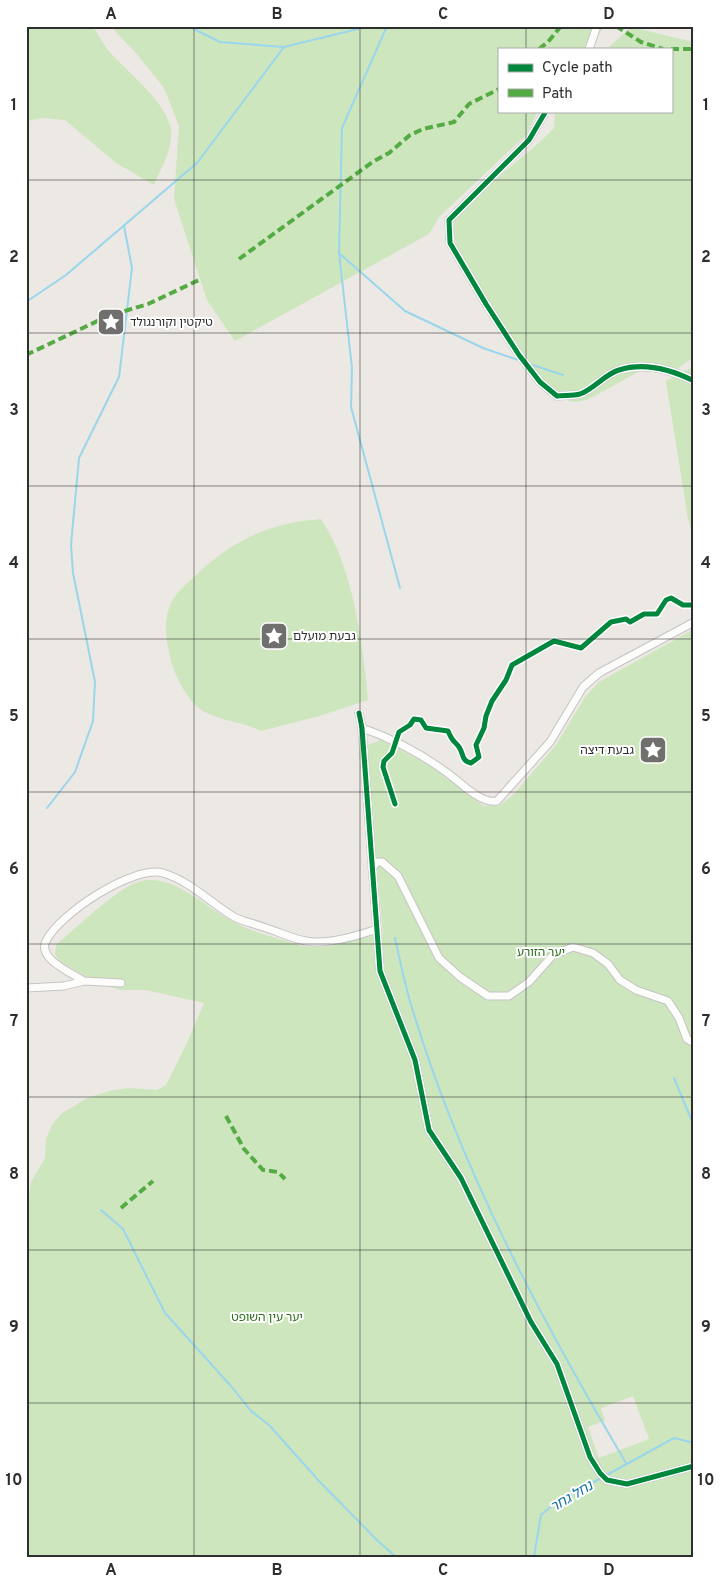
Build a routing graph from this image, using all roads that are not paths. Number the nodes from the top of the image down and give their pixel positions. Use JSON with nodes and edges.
{"nodes":[{"id":1,"x":596,"y":26,"type":"edge"},
{"id":2,"x":589,"y":48,"type":"edge"},
{"id":3,"x":545,"y":112,"type":"edge"},
{"id":4,"x":694,"y":381,"type":"edge"},
{"id":5,"x":694,"y":622,"type":"edge"},
{"id":6,"x":359,"y":714,"type":"dead end"},
{"id":7,"x":362,"y":728,"type":"junction"},
{"id":8,"x":372,"y":868,"type":"junction"},
{"id":9,"x":377,"y":929,"type":"junction"},
{"id":10,"x":84,"y":981,"type":"junction"},
{"id":11,"x":121,"y":983,"type":"dead end"},
{"id":12,"x":26,"y":988,"type":"edge"},
{"id":13,"x":694,"y":1043,"type":"edge"},
{"id":14,"x":694,"y":1466,"type":"edge"}],
"edges":[{"from":1,"to":2,"type":"street"},
{"from":3,"to":4,"type":"street"},
{"from":5,"to":7,"type":"street"},
{"from":6,"to":7,"type":"street"},
{"from":7,"to":8,"type":"street"},
{"from":8,"to":9,"type":"street"},
{"from":8,"to":13,"type":"street"},
{"from":9,"to":10,"type":"street"},
{"from":9,"to":14,"type":"street"},
{"from":10,"to":11,"type":"street"},
{"from":10,"to":12,"type":"street"}]}
